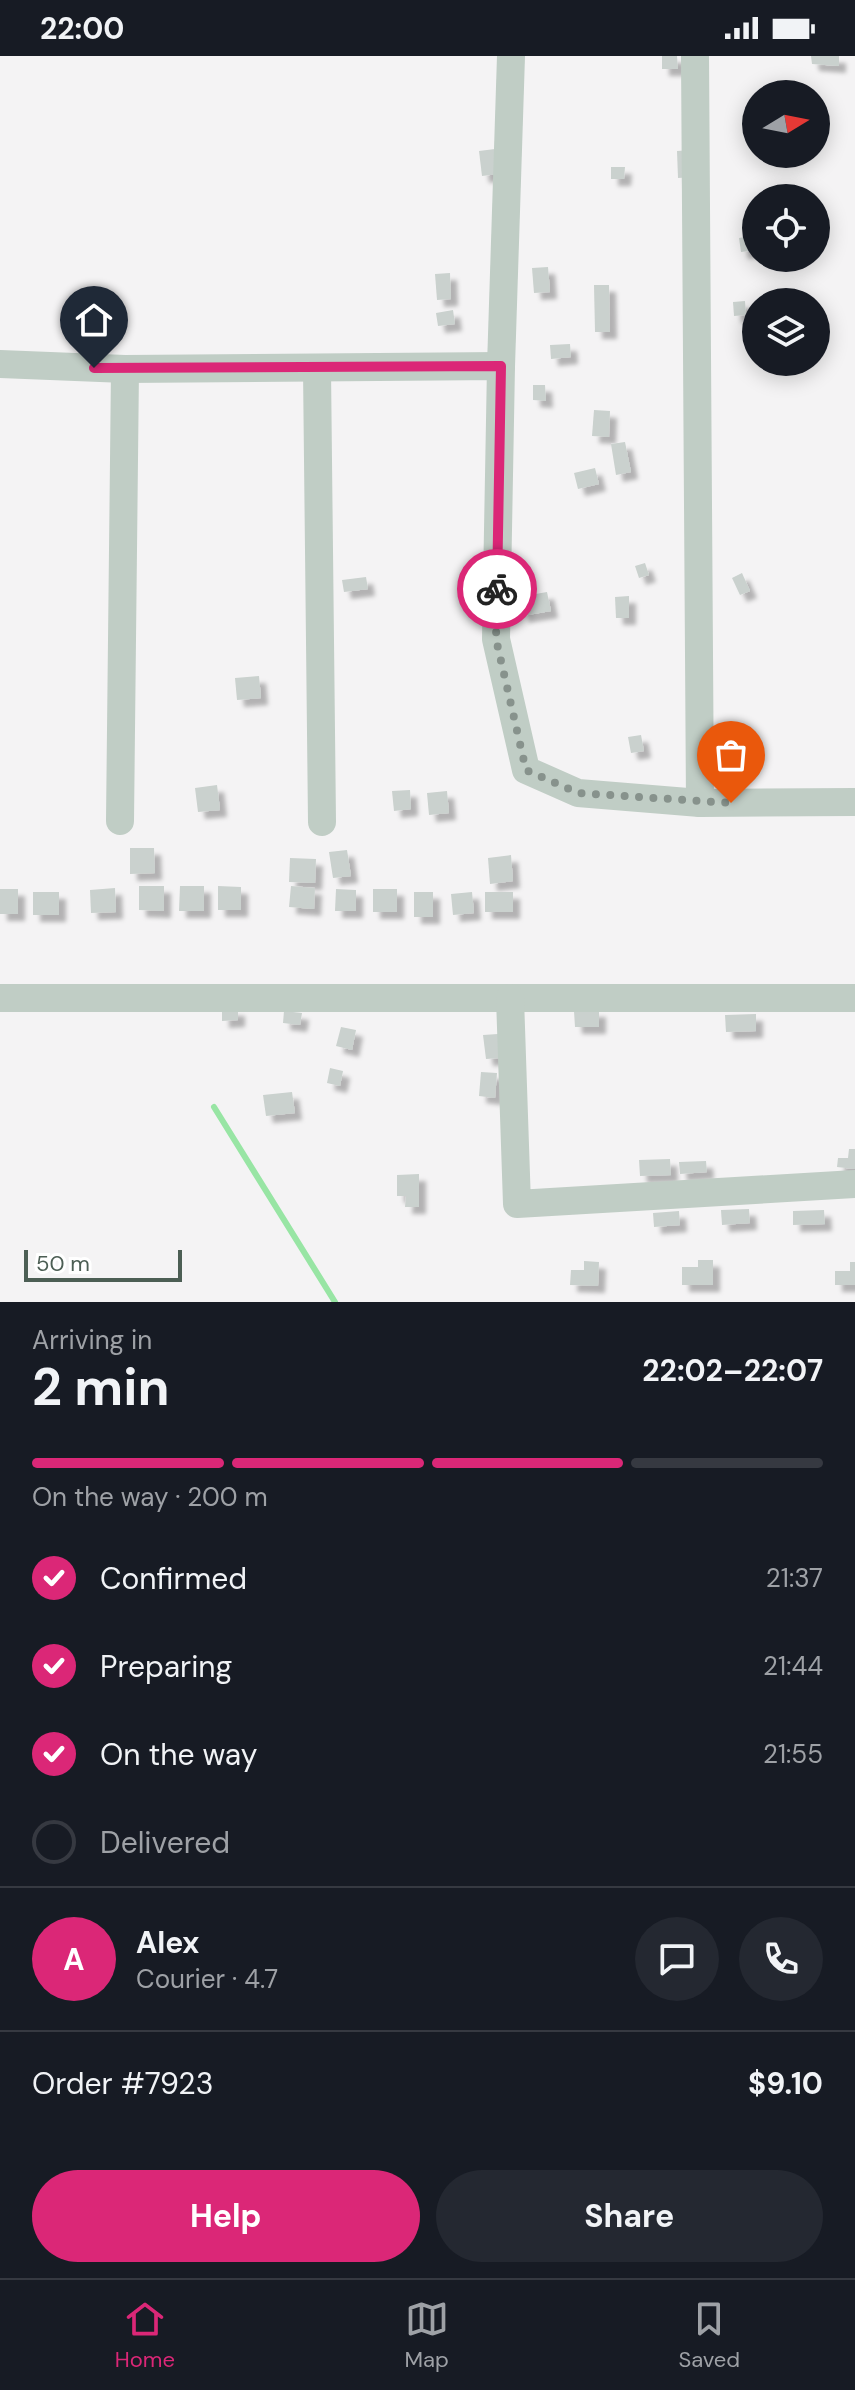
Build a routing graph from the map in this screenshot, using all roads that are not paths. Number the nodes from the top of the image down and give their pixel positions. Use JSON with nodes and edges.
{"nodes":[{"id":1,"x":511,"y":56,"type":"edge"},
{"id":2,"x":695,"y":56,"type":"edge"},
{"id":3,"x":0,"y":364,"type":"edge"},
{"id":4,"x":501,"y":366,"type":"junction"},
{"id":5,"x":125,"y":369,"type":"junction"},
{"id":6,"x":317,"y":369,"type":"junction"},
{"id":7,"x":855,"y":802,"type":"edge"},
{"id":8,"x":700,"y":803,"type":"junction"},
{"id":9,"x":120,"y":821,"type":"dead end"},
{"id":10,"x":322,"y":822,"type":"dead end"},
{"id":11,"x":0,"y":998,"type":"edge"},
{"id":12,"x":510,"y":998,"type":"junction"},
{"id":13,"x":855,"y":998,"type":"edge"},
{"id":14,"x":855,"y":1184,"type":"edge"}],
"edges":[{"from":1,"to":4,"type":"street"},
{"from":2,"to":8,"type":"street"},
{"from":3,"to":5,"type":"street"},
{"from":4,"to":6,"type":"street"},
{"from":4,"to":8,"type":"street"},
{"from":5,"to":6,"type":"street"},
{"from":5,"to":9,"type":"street"},
{"from":6,"to":10,"type":"street"},
{"from":7,"to":8,"type":"street"},
{"from":11,"to":12,"type":"street"},
{"from":12,"to":13,"type":"street"},
{"from":12,"to":14,"type":"street"}]}
